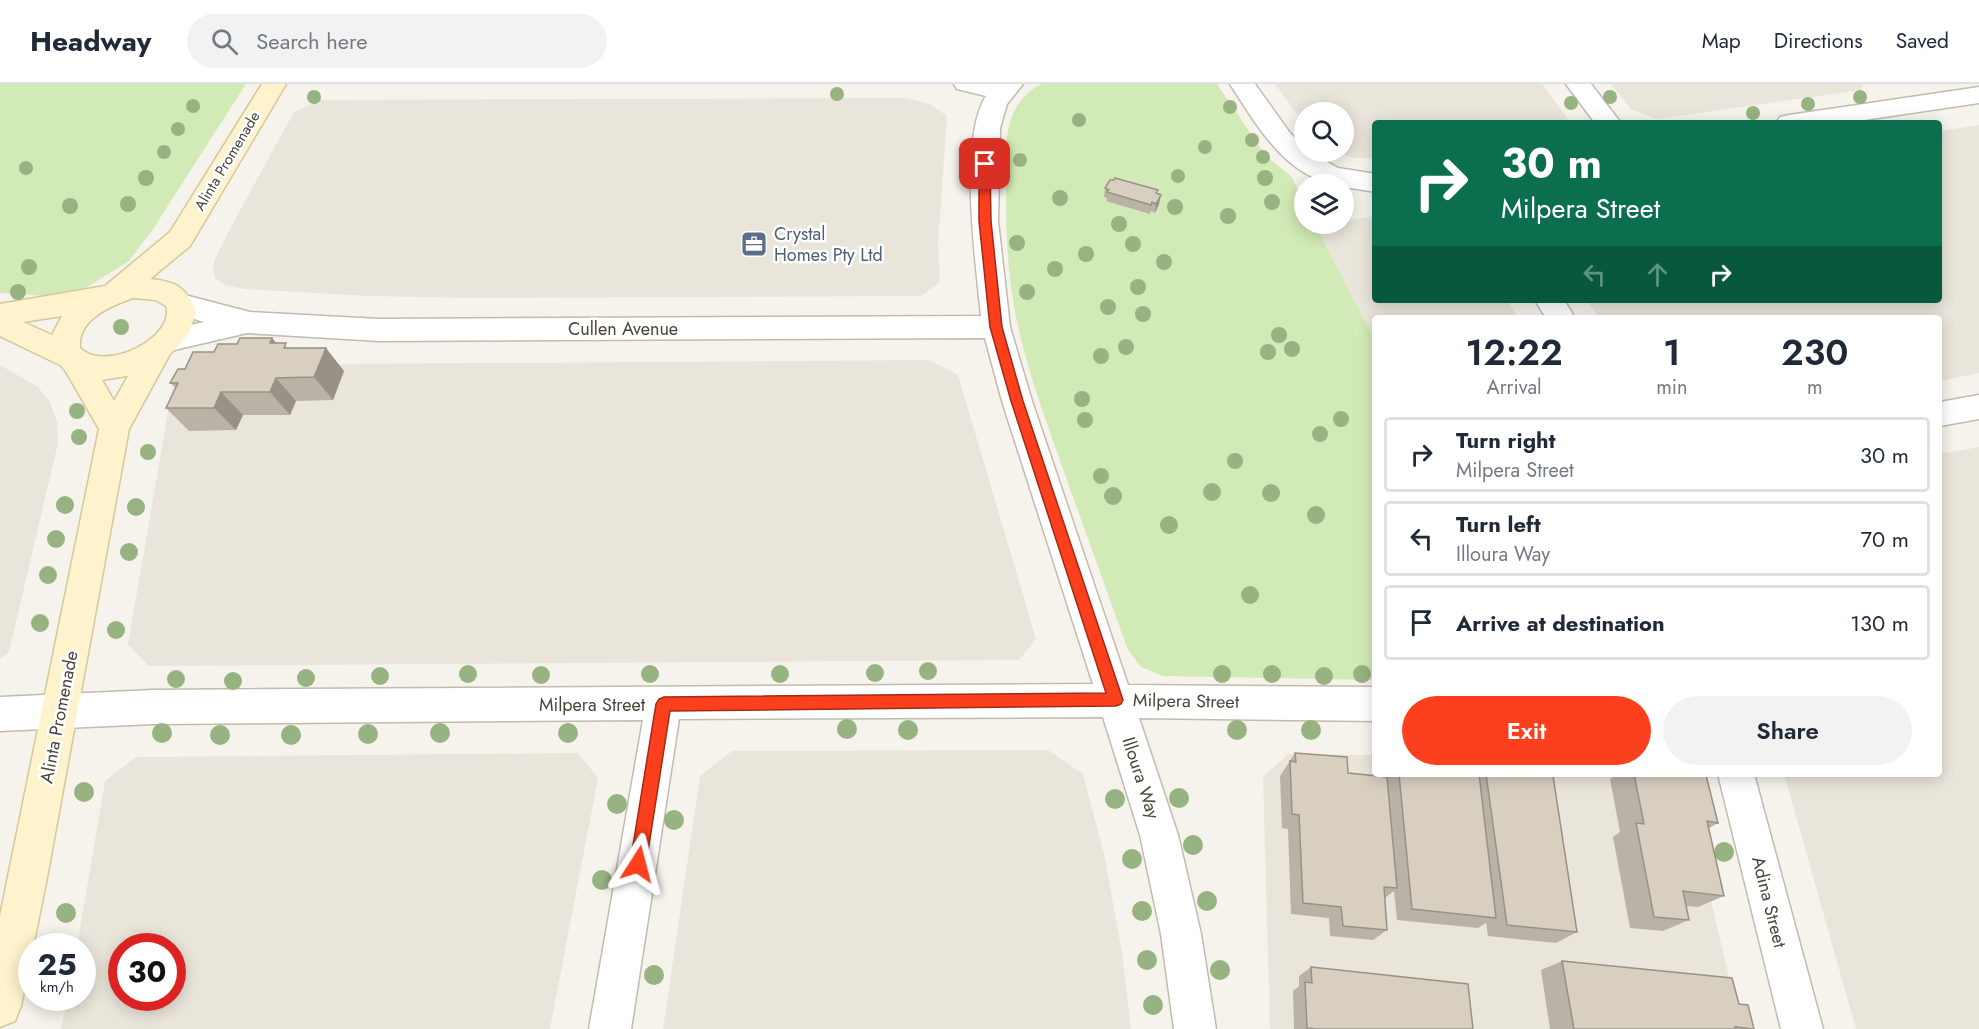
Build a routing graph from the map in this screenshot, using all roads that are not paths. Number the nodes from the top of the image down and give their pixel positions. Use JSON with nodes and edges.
{"nodes":[{"id":1,"x":274,"y":84,"type":"edge"},
{"id":2,"x":966,"y":84,"type":"edge"},
{"id":3,"x":1242,"y":84,"type":"edge"},
{"id":4,"x":1578,"y":84,"type":"edge"},
{"id":5,"x":1910,"y":84,"type":"edge"},
{"id":6,"x":1006,"y":88,"type":"edge"},
{"id":7,"x":1979,"y":95,"type":"edge"},
{"id":8,"x":1929,"y":102,"type":"junction"},
{"id":9,"x":1606,"y":120,"type":"edge"},
{"id":10,"x":1809,"y":120,"type":"edge"},
{"id":11,"x":1372,"y":182,"type":"edge"},
{"id":12,"x":180,"y":239,"type":"junction"},
{"id":13,"x":108,"y":296,"type":"junction"},
{"id":14,"x":178,"y":300,"type":"junction"},
{"id":15,"x":0,"y":315,"type":"edge"},
{"id":16,"x":0,"y":323,"type":"edge"},
{"id":17,"x":250,"y":323,"type":"junction"},
{"id":18,"x":996,"y":327,"type":"junction"},
{"id":19,"x":163,"y":345,"type":"junction"},
{"id":20,"x":73,"y":360,"type":"junction"},
{"id":21,"x":1979,"y":407,"type":"edge"},
{"id":22,"x":1942,"y":414,"type":"edge"},
{"id":23,"x":114,"y":428,"type":"junction"},
{"id":24,"x":1116,"y":700,"type":"junction"},
{"id":25,"x":664,"y":704,"type":"junction"},
{"id":26,"x":1372,"y":704,"type":"edge"},
{"id":27,"x":60,"y":711,"type":"junction"},
{"id":28,"x":0,"y":714,"type":"edge"},
{"id":29,"x":1737,"y":777,"type":"edge"},
{"id":30,"x":0,"y":1006,"type":"edge"},
{"id":31,"x":610,"y":1029,"type":"edge"},
{"id":32,"x":1195,"y":1029,"type":"edge"},
{"id":33,"x":1802,"y":1029,"type":"edge"}],
"edges":[{"from":1,"to":12,"type":"street","name":"Alinta Promenade"},
{"from":2,"to":6,"type":"street"},
{"from":3,"to":11,"type":"street"},
{"from":4,"to":9,"type":"street"},
{"from":5,"to":8,"type":"street"},
{"from":6,"to":18,"type":"street","name":"Illoura Way"},
{"from":7,"to":8,"type":"street"},
{"from":8,"to":10,"type":"street"},
{"from":12,"to":13,"type":"street","name":"Alinta Promenade"},
{"from":12,"to":14,"type":"street","name":"Alinta Promenade"},
{"from":13,"to":14,"type":"street"},
{"from":13,"to":15,"type":"street"},
{"from":13,"to":20,"type":"street"},
{"from":14,"to":17,"type":"street","name":"Cullen Avenue"},
{"from":14,"to":19,"type":"street"},
{"from":16,"to":20,"type":"street"},
{"from":17,"to":18,"type":"street","name":"Cullen Avenue"},
{"from":17,"to":19,"type":"street","name":"Cullen Avenue"},
{"from":18,"to":24,"type":"street","name":"Illoura Way"},
{"from":19,"to":20,"type":"street"},
{"from":19,"to":23,"type":"street","name":"Alinta Promenade"},
{"from":20,"to":23,"type":"street"},
{"from":21,"to":22,"type":"street"},
{"from":23,"to":27,"type":"street","name":"Alinta Promenade"},
{"from":24,"to":25,"type":"street","name":"Milpera Street"},
{"from":24,"to":26,"type":"street","name":"Milpera Street"},
{"from":24,"to":32,"type":"street","name":"Illoura Way"},
{"from":25,"to":27,"type":"street","name":"Milpera Street"},
{"from":25,"to":31,"type":"street"},
{"from":27,"to":28,"type":"street","name":"Milpera Street"},
{"from":27,"to":30,"type":"street","name":"Alinta Promenade"},
{"from":29,"to":33,"type":"street","name":"Adina Street"}]}
